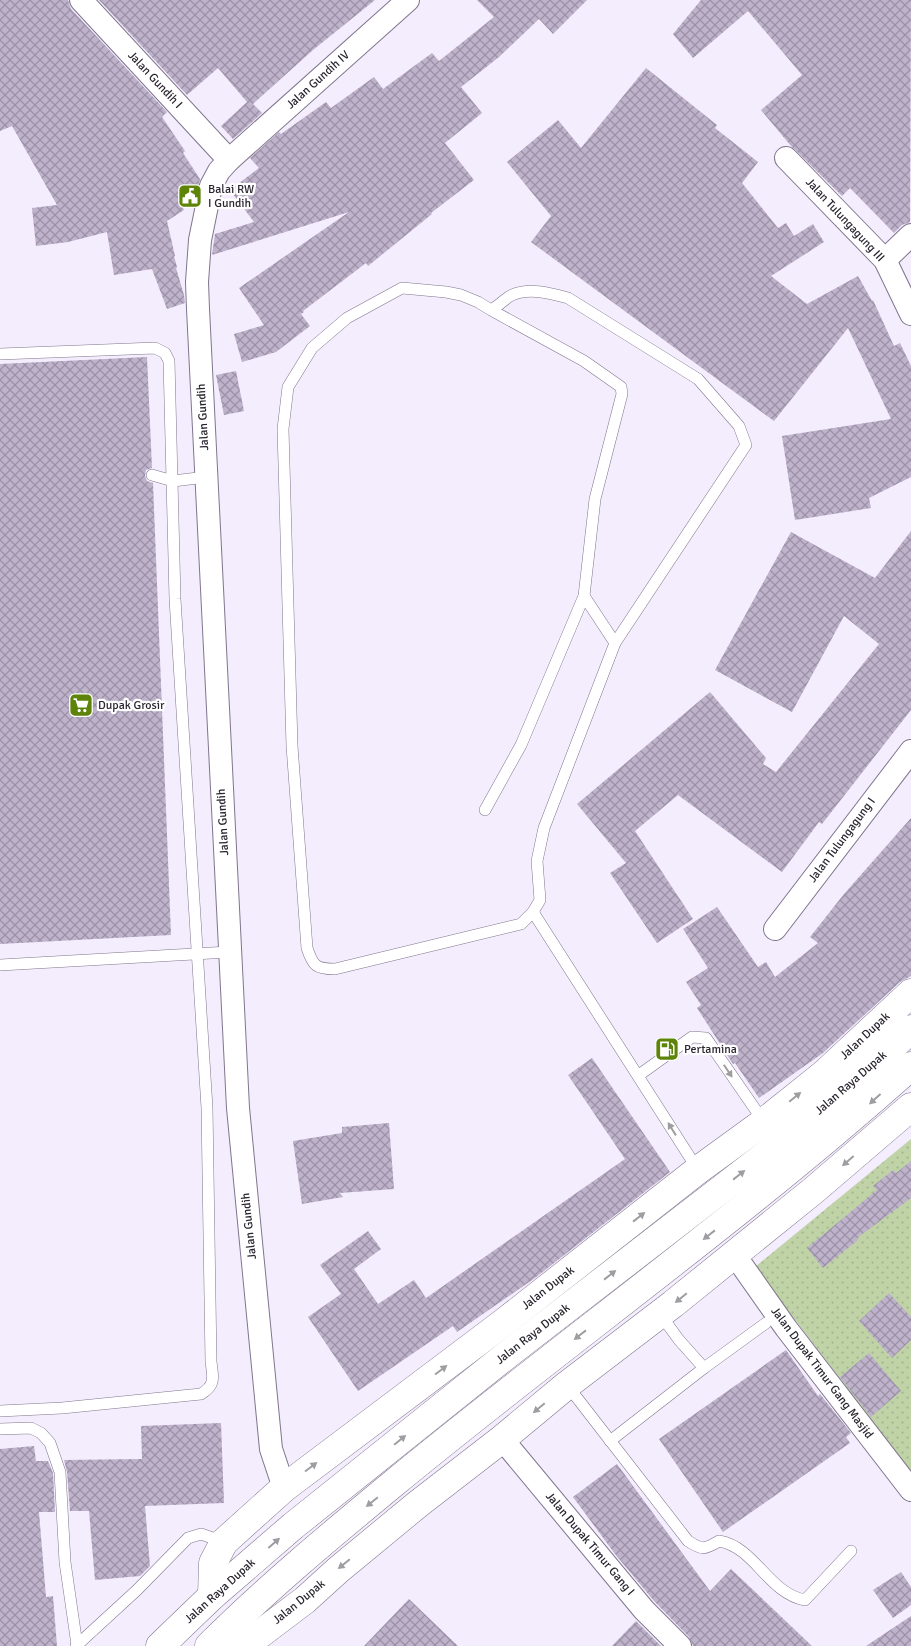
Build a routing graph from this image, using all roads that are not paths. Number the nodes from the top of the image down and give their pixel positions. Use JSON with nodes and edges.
{"nodes":[{"id":1,"x":81,"y":0,"type":"edge"},
{"id":2,"x":408,"y":0,"type":"edge"},
{"id":3,"x":786,"y":158,"type":"dead end"},
{"id":4,"x":229,"y":160,"type":"junction"},
{"id":5,"x":911,"y":235,"type":"edge"},
{"id":6,"x":885,"y":260,"type":"junction"},
{"id":7,"x":491,"y":310,"type":"junction"},
{"id":8,"x":911,"y":314,"type":"edge"},
{"id":9,"x":0,"y":354,"type":"edge"},
{"id":10,"x":152,"y":475,"type":"dead end"},
{"id":11,"x":206,"y":477,"type":"junction"},
{"id":12,"x":173,"y":481,"type":"junction"},
{"id":13,"x":584,"y":596,"type":"junction"},
{"id":14,"x":615,"y":643,"type":"junction"},
{"id":15,"x":911,"y":752,"type":"edge"},
{"id":16,"x":485,"y":810,"type":"dead end"},
{"id":17,"x":533,"y":912,"type":"junction"},
{"id":18,"x":775,"y":930,"type":"dead end"},
{"id":19,"x":229,"y":952,"type":"junction"},
{"id":20,"x":197,"y":954,"type":"junction"},
{"id":21,"x":0,"y":965,"type":"edge"},
{"id":22,"x":911,"y":993,"type":"edge"},
{"id":23,"x":884,"y":1018,"type":"junction"},
{"id":24,"x":905,"y":1035,"type":"edge"},
{"id":25,"x":911,"y":1066,"type":"edge"},
{"id":26,"x":639,"y":1075,"type":"junction"},
{"id":27,"x":911,"y":1106,"type":"edge"},
{"id":28,"x":764,"y":1122,"type":"junction"},
{"id":29,"x":698,"y":1170,"type":"junction"},
{"id":30,"x":734,"y":1254,"type":"junction"},
{"id":31,"x":562,"y":1277,"type":"junction"},
{"id":32,"x":578,"y":1299,"type":"junction"},
{"id":33,"x":660,"y":1314,"type":"junction"},
{"id":34,"x":766,"y":1324,"type":"dead end"},
{"id":35,"x":704,"y":1368,"type":"junction"},
{"id":36,"x":567,"y":1385,"type":"junction"},
{"id":37,"x":0,"y":1411,"type":"edge"},
{"id":38,"x":0,"y":1429,"type":"edge"},
{"id":39,"x":502,"y":1439,"type":"junction"},
{"id":40,"x":610,"y":1441,"type":"junction"},
{"id":41,"x":284,"y":1488,"type":"junction"},
{"id":42,"x":911,"y":1490,"type":"edge"},
{"id":43,"x":224,"y":1542,"type":"junction"},
{"id":44,"x":851,"y":1551,"type":"dead end"},
{"id":45,"x":212,"y":1596,"type":"junction"},
{"id":46,"x":211,"y":1643,"type":"edge"},
{"id":47,"x":76,"y":1646,"type":"edge"},
{"id":48,"x":160,"y":1646,"type":"edge"},
{"id":49,"x":680,"y":1646,"type":"edge"}],
"edges":[{"from":1,"to":4,"type":"street","name":"Jalan Gundih I"},
{"from":2,"to":4,"type":"street","name":"Jalan Gundih IV"},
{"from":3,"to":6,"type":"street","name":"Jalan Tulungagung III"},
{"from":4,"to":11,"type":"street","name":"Jalan Gundih"},
{"from":5,"to":6,"type":"street"},
{"from":6,"to":8,"type":"street","name":"Jalan Tulungagung III"},
{"from":7,"to":13,"type":"lane"},
{"from":7,"to":14,"type":"lane"},
{"from":7,"to":17,"type":"lane"},
{"from":9,"to":12,"type":"lane"},
{"from":10,"to":12,"type":"lane"},
{"from":11,"to":12,"type":"lane"},
{"from":11,"to":19,"type":"street","name":"Jalan Gundih"},
{"from":12,"to":20,"type":"lane"},
{"from":13,"to":14,"type":"lane"},
{"from":13,"to":16,"type":"lane"},
{"from":14,"to":17,"type":"lane"},
{"from":15,"to":18,"type":"street","name":"Jalan Tulungagung I"},
{"from":17,"to":26,"type":"lane"},
{"from":19,"to":20,"type":"lane"},
{"from":19,"to":41,"type":"street","name":"Jalan Gundih"},
{"from":20,"to":21,"type":"lane"},
{"from":20,"to":37,"type":"lane"},
{"from":22,"to":23,"type":"main road","name":"Jalan Dupak"},
{"from":23,"to":24,"type":"main road"},
{"from":28,"to":23,"type":"main road","name":"Jalan Dupak","one_way":true},
{"from":32,"to":24,"type":"main road","name":"Jalan Raya Dupak","one_way":true},
{"from":25,"to":46,"type":"main road","one_way":true},
{"from":26,"to":28,"type":"lane","one_way":true},
{"from":29,"to":26,"type":"lane","one_way":true},
{"from":27,"to":30,"type":"main road","name":"Jalan Dupak","one_way":true},
{"from":28,"to":29,"type":"main road","name":"Jalan Dupak"},
{"from":31,"to":29,"type":"main road","name":"Jalan Dupak","one_way":true},
{"from":30,"to":33,"type":"main road","name":"Jalan Dupak","one_way":true},
{"from":30,"to":42,"type":"street","name":"Jalan Dupak Timur Gang Masjid"},
{"from":31,"to":32,"type":"main road"},
{"from":41,"to":31,"type":"main road","name":"Jalan Dupak","one_way":true},
{"from":45,"to":32,"type":"main road","name":"Jalan Raya Dupak","one_way":true},
{"from":33,"to":35,"type":"lane"},
{"from":33,"to":36,"type":"main road","name":"Jalan Dupak"},
{"from":34,"to":35,"type":"lane"},
{"from":35,"to":40,"type":"lane"},
{"from":36,"to":39,"type":"main road","name":"Jalan Dupak","one_way":true},
{"from":36,"to":40,"type":"lane"},
{"from":38,"to":47,"type":"lane"},
{"from":39,"to":46,"type":"main road","name":"Jalan Dupak","one_way":true},
{"from":39,"to":49,"type":"street","name":"Jalan Dupak Timur Gang I"},
{"from":40,"to":44,"type":"lane"},
{"from":41,"to":43,"type":"main road","name":"Jalan Dupak"},
{"from":43,"to":45,"type":"main road","name":"Jalan Dupak"},
{"from":43,"to":47,"type":"lane"},
{"from":45,"to":48,"type":"main road","name":"Jalan Raya Dupak"}]}
